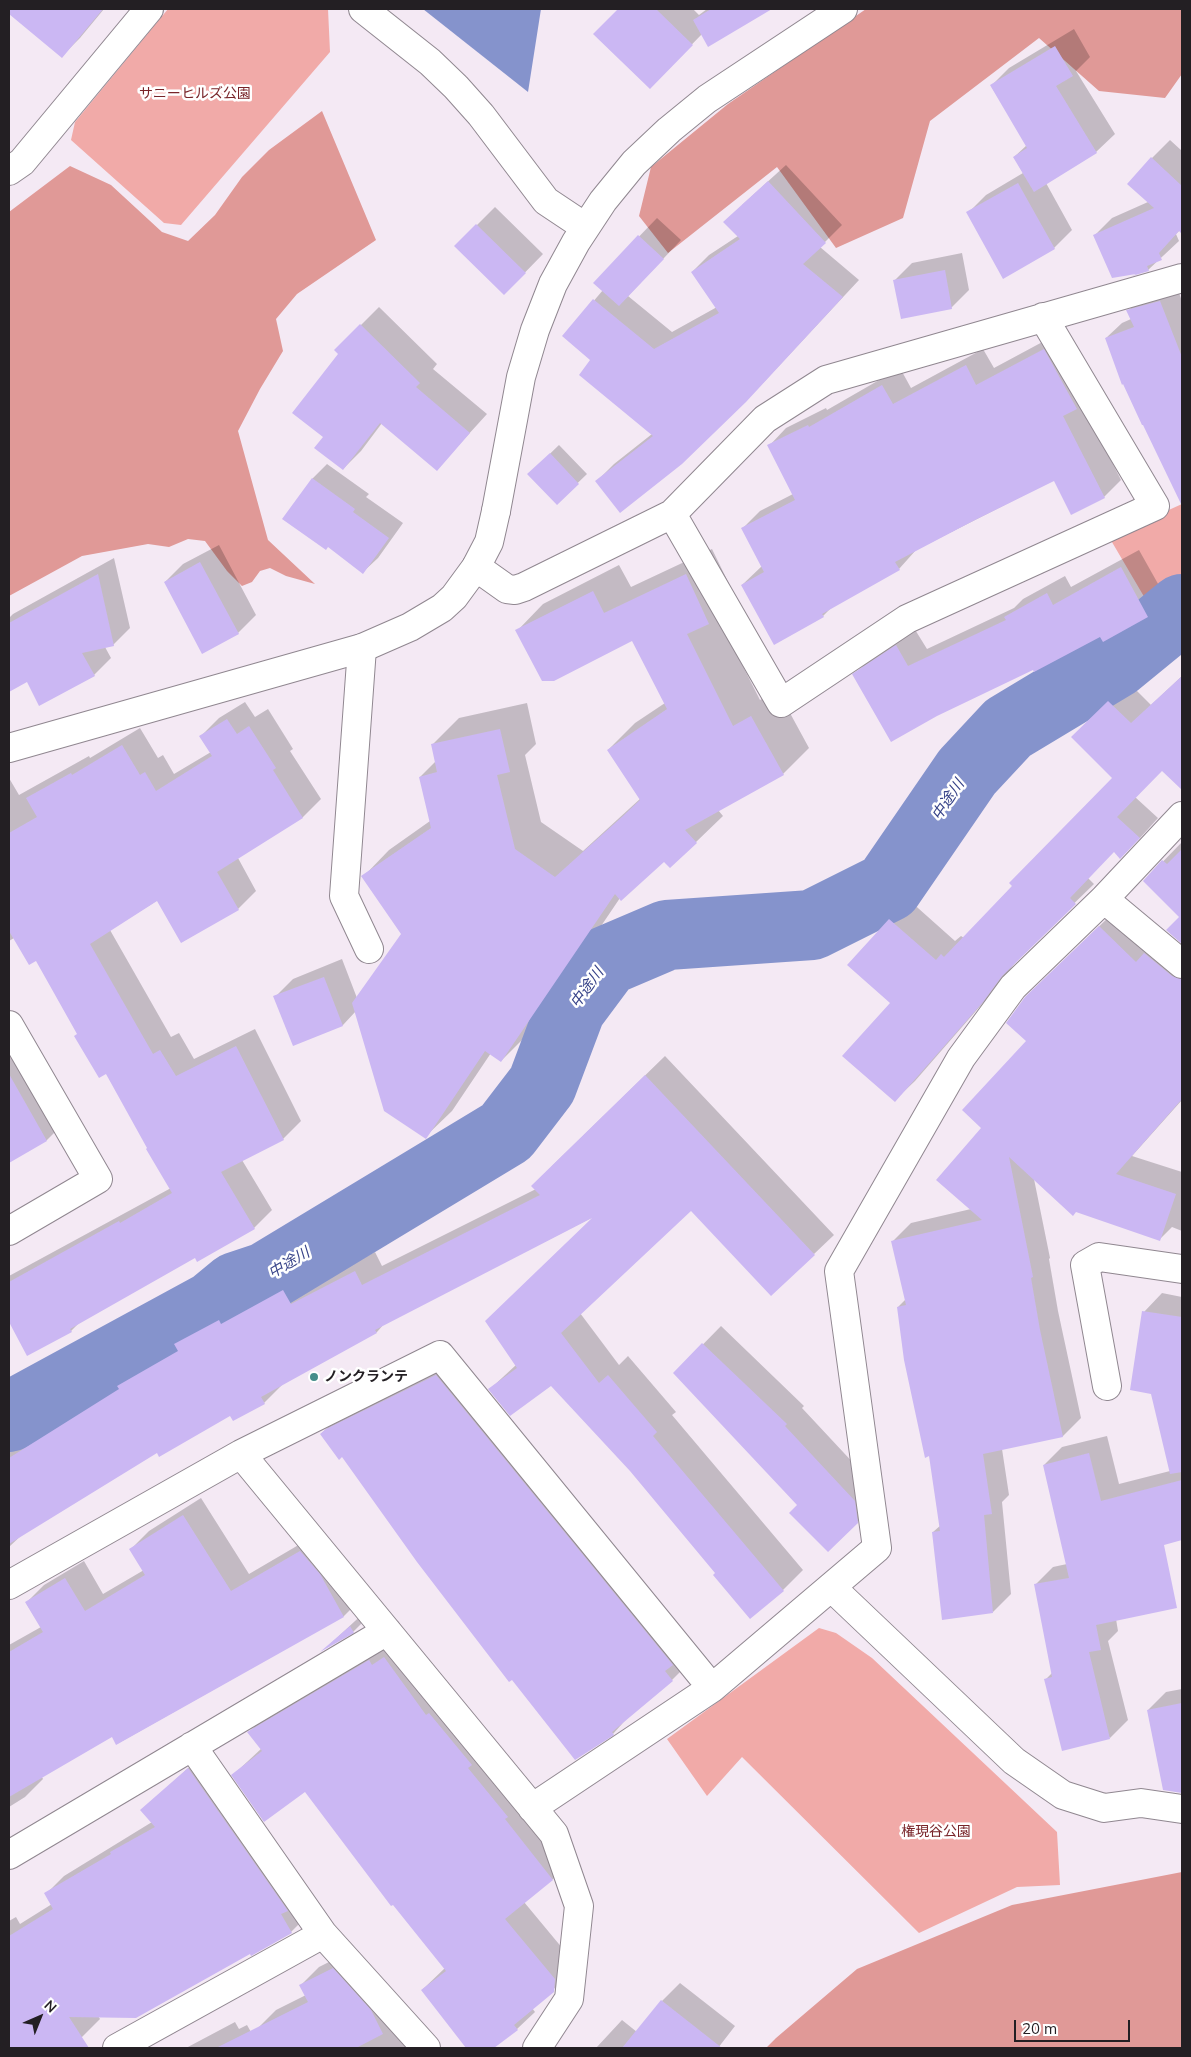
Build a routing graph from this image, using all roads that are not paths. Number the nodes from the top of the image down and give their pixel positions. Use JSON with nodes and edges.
{"nodes":[{"id":1,"x":149,"y":9,"type":"edge"},
{"id":2,"x":363,"y":9,"type":"edge"},
{"id":3,"x":843,"y":9,"type":"edge"},
{"id":4,"x":13,"y":161,"type":"edge"},
{"id":5,"x":585,"y":228,"type":"junction"},
{"id":6,"x":1182,"y":278,"type":"edge"},
{"id":7,"x":1043,"y":317,"type":"junction"},
{"id":8,"x":672,"y":514,"type":"junction"},
{"id":9,"x":476,"y":567,"type":"junction"},
{"id":10,"x":362,"y":648,"type":"junction"},
{"id":11,"x":9,"y":748,"type":"edge"},
{"id":12,"x":1182,"y":816,"type":"edge"},
{"id":13,"x":1104,"y":899,"type":"junction"},
{"id":14,"x":369,"y":949,"type":"dead end"},
{"id":15,"x":1182,"y":964,"type":"edge"},
{"id":16,"x":9,"y":1025,"type":"edge"},
{"id":17,"x":9,"y":1231,"type":"edge"},
{"id":18,"x":1182,"y":1268,"type":"edge"},
{"id":19,"x":1107,"y":1386,"type":"dead end"},
{"id":20,"x":242,"y":1454,"type":"junction"},
{"id":21,"x":9,"y":1584,"type":"edge"},
{"id":22,"x":831,"y":1587,"type":"junction"},
{"id":23,"x":387,"y":1631,"type":"junction"},
{"id":24,"x":712,"y":1688,"type":"junction"},
{"id":25,"x":192,"y":1746,"type":"junction"},
{"id":26,"x":532,"y":1808,"type":"junction"},
{"id":27,"x":1182,"y":1809,"type":"edge"},
{"id":28,"x":9,"y":1856,"type":"edge"},
{"id":29,"x":322,"y":1934,"type":"junction"},
{"id":30,"x":117,"y":2048,"type":"edge"},
{"id":31,"x":426,"y":2048,"type":"edge"},
{"id":32,"x":536,"y":2048,"type":"edge"}],
"edges":[{"from":1,"to":4,"type":"street"},
{"from":2,"to":5,"type":"street"},
{"from":3,"to":5,"type":"street"},
{"from":5,"to":9,"type":"street"},
{"from":6,"to":7,"type":"street"},
{"from":7,"to":8,"type":"street"},
{"from":7,"to":8,"type":"street"},
{"from":8,"to":9,"type":"street"},
{"from":9,"to":10,"type":"street"},
{"from":10,"to":11,"type":"street"},
{"from":10,"to":14,"type":"street"},
{"from":12,"to":13,"type":"street"},
{"from":13,"to":15,"type":"street"},
{"from":13,"to":22,"type":"street"},
{"from":16,"to":17,"type":"street"},
{"from":18,"to":19,"type":"street"},
{"from":20,"to":21,"type":"street"},
{"from":20,"to":23,"type":"street"},
{"from":20,"to":24,"type":"street"},
{"from":22,"to":24,"type":"street"},
{"from":22,"to":27,"type":"street"},
{"from":23,"to":25,"type":"street"},
{"from":23,"to":26,"type":"street"},
{"from":24,"to":26,"type":"street"},
{"from":25,"to":28,"type":"street"},
{"from":25,"to":29,"type":"street"},
{"from":26,"to":32,"type":"street"},
{"from":29,"to":30,"type":"street"},
{"from":29,"to":31,"type":"street"}]}
